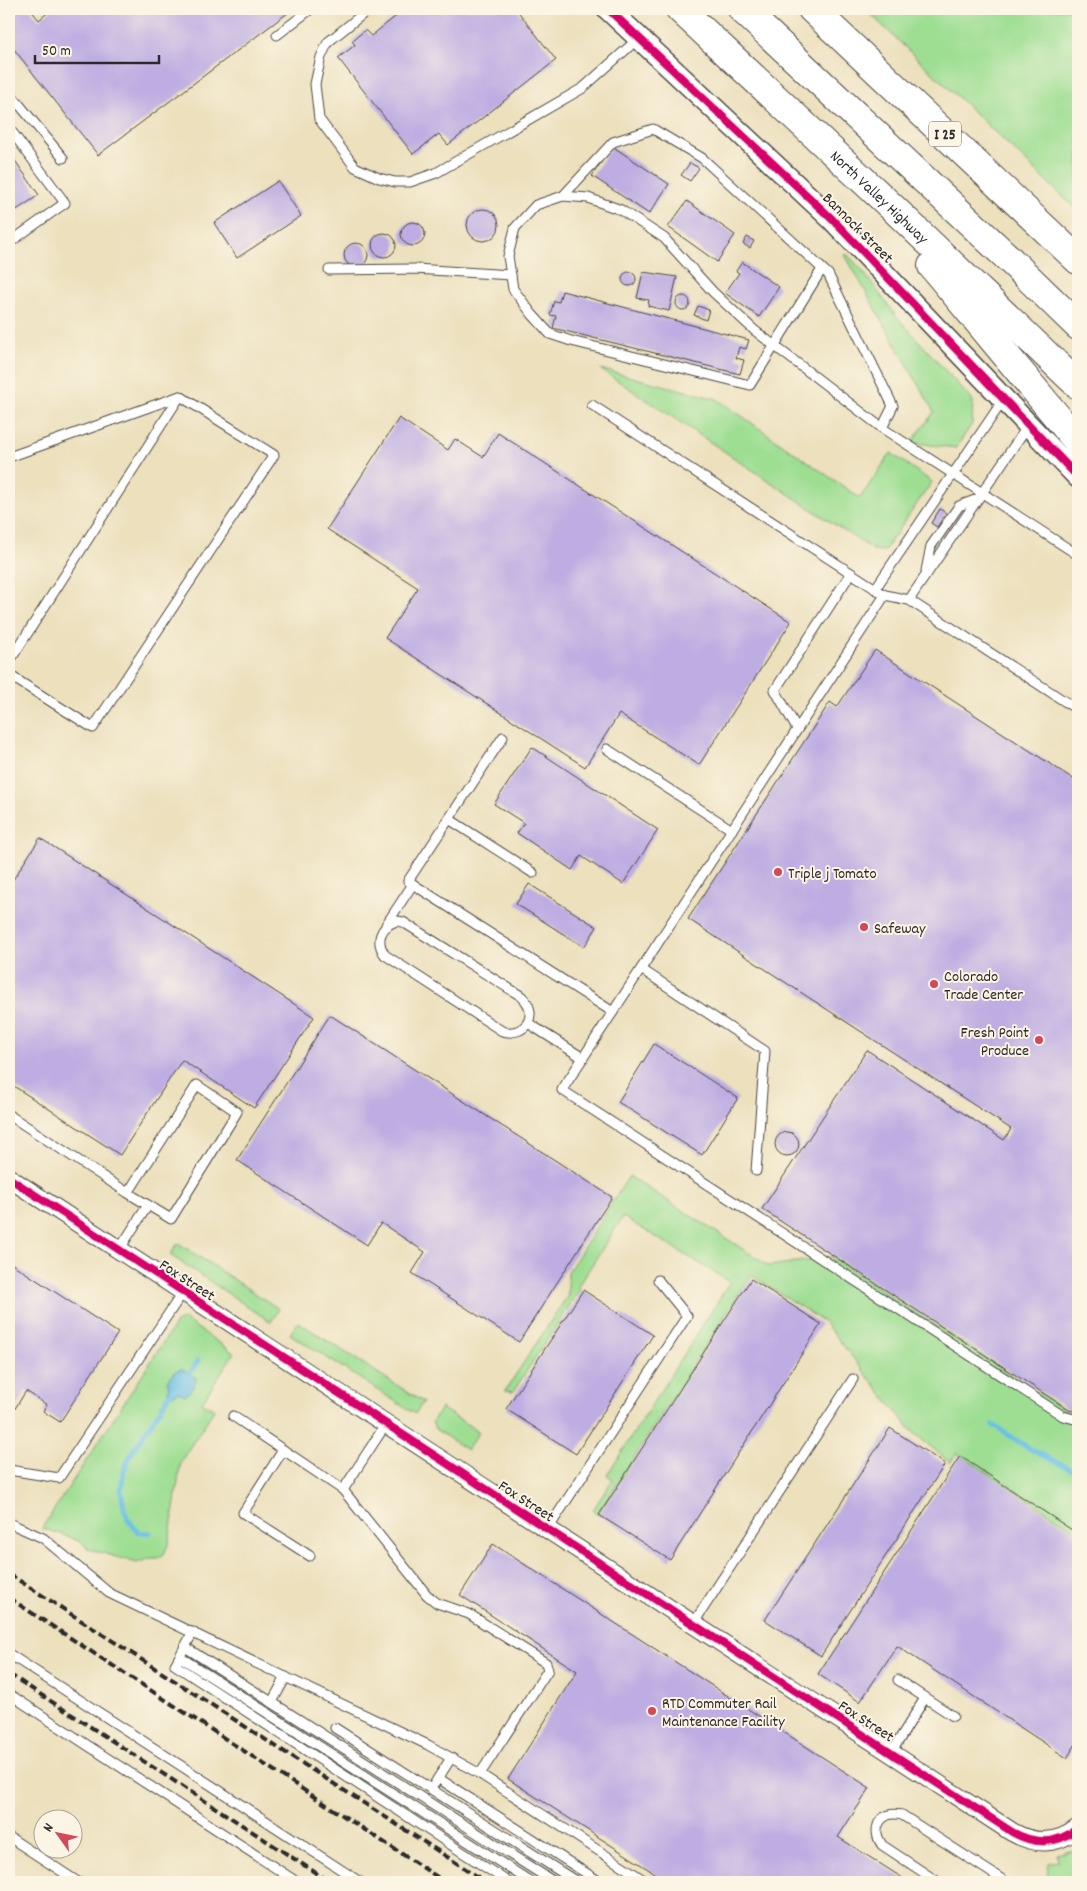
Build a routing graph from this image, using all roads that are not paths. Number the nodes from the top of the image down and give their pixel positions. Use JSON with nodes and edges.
{"nodes":[{"id":1,"x":311,"y":9,"type":"edge"},
{"id":2,"x":369,"y":9,"type":"edge"},
{"id":3,"x":608,"y":9,"type":"edge"},
{"id":4,"x":680,"y":9,"type":"edge"},
{"id":5,"x":742,"y":9,"type":"edge"},
{"id":6,"x":812,"y":9,"type":"edge"},
{"id":7,"x":277,"y":35,"type":"dead end"},
{"id":8,"x":639,"y":38,"type":"junction"},
{"id":9,"x":9,"y":92,"type":"edge"},
{"id":10,"x":9,"y":128,"type":"edge"},
{"id":11,"x":824,"y":143,"type":"junction"},
{"id":12,"x":62,"y":158,"type":"dead end"},
{"id":13,"x":563,"y":196,"type":"junction"},
{"id":14,"x":9,"y":243,"type":"edge"},
{"id":15,"x":1078,"y":260,"type":"edge"},
{"id":16,"x":822,"y":269,"type":"junction"},
{"id":17,"x":329,"y":270,"type":"dead end"},
{"id":18,"x":511,"y":275,"type":"junction"},
{"id":19,"x":1078,"y":326,"type":"edge"},
{"id":20,"x":774,"y":345,"type":"junction"},
{"id":21,"x":1078,"y":385,"type":"edge"},
{"id":22,"x":180,"y":396,"type":"junction"},
{"id":23,"x":1004,"y":398,"type":"junction"},
{"id":24,"x":592,"y":406,"type":"dead end"},
{"id":25,"x":1029,"y":424,"type":"junction"},
{"id":26,"x":882,"y":428,"type":"junction"},
{"id":27,"x":1078,"y":442,"type":"edge"},
{"id":28,"x":9,"y":457,"type":"edge"},
{"id":29,"x":954,"y":473,"type":"junction"},
{"id":30,"x":1078,"y":477,"type":"edge"},
{"id":31,"x":980,"y":495,"type":"junction"},
{"id":32,"x":1078,"y":555,"type":"edge"},
{"id":33,"x":852,"y":573,"type":"junction"},
{"id":34,"x":875,"y":589,"type":"junction"},
{"id":35,"x":885,"y":595,"type":"junction"},
{"id":36,"x":909,"y":600,"type":"junction"},
{"id":37,"x":9,"y":662,"type":"edge"},
{"id":38,"x":9,"y":675,"type":"edge"},
{"id":39,"x":1078,"y":710,"type":"edge"},
{"id":40,"x":797,"y":729,"type":"junction"},
{"id":41,"x":502,"y":737,"type":"dead end"},
{"id":42,"x":608,"y":749,"type":"dead end"},
{"id":43,"x":449,"y":819,"type":"junction"},
{"id":44,"x":732,"y":830,"type":"junction"},
{"id":45,"x":533,"y":872,"type":"dead end"},
{"id":46,"x":413,"y":884,"type":"junction"},
{"id":47,"x":381,"y":932,"type":"junction"},
{"id":48,"x":641,"y":970,"type":"junction"},
{"id":49,"x":613,"y":1012,"type":"junction"},
{"id":50,"x":528,"y":1023,"type":"junction"},
{"id":51,"x":583,"y":1058,"type":"junction"},
{"id":52,"x":9,"y":1115,"type":"edge"},
{"id":53,"x":756,"y":1171,"type":"dead end"},
{"id":54,"x":9,"y":1178,"type":"edge"},
{"id":55,"x":128,"y":1193,"type":"junction"},
{"id":56,"x":148,"y":1205,"type":"junction"},
{"id":57,"x":119,"y":1250,"type":"junction"},
{"id":58,"x":658,"y":1280,"type":"dead end"},
{"id":59,"x":182,"y":1292,"type":"junction"},
{"id":60,"x":853,"y":1379,"type":"dead end"},
{"id":61,"x":233,"y":1416,"type":"dead end"},
{"id":62,"x":1078,"y":1420,"type":"edge"},
{"id":63,"x":386,"y":1424,"type":"junction"},
{"id":64,"x":283,"y":1450,"type":"junction"},
{"id":65,"x":9,"y":1470,"type":"edge"},
{"id":66,"x":342,"y":1490,"type":"junction"},
{"id":67,"x":9,"y":1523,"type":"edge"},
{"id":68,"x":548,"y":1529,"type":"junction"},
{"id":69,"x":310,"y":1556,"type":"dead end"},
{"id":70,"x":693,"y":1624,"type":"junction"},
{"id":71,"x":193,"y":1632,"type":"junction"},
{"id":72,"x":184,"y":1648,"type":"junction"},
{"id":73,"x":9,"y":1654,"type":"edge"},
{"id":74,"x":180,"y":1657,"type":"junction"},
{"id":75,"x":286,"y":1677,"type":"junction"},
{"id":76,"x":898,"y":1680,"type":"dead end"},
{"id":77,"x":9,"y":1694,"type":"edge"},
{"id":78,"x":925,"y":1698,"type":"junction"},
{"id":79,"x":272,"y":1702,"type":"junction"},
{"id":80,"x":953,"y":1716,"type":"dead end"},
{"id":81,"x":336,"y":1728,"type":"dead end"},
{"id":82,"x":891,"y":1753,"type":"junction"},
{"id":83,"x":451,"y":1758,"type":"junction"},
{"id":84,"x":480,"y":1774,"type":"junction"},
{"id":85,"x":438,"y":1778,"type":"junction"},
{"id":86,"x":431,"y":1789,"type":"junction"},
{"id":87,"x":424,"y":1799,"type":"junction"},
{"id":88,"x":417,"y":1810,"type":"junction"},
{"id":89,"x":411,"y":1820,"type":"junction"},
{"id":90,"x":1078,"y":1828,"type":"edge"},
{"id":91,"x":9,"y":1837,"type":"edge"},
{"id":92,"x":78,"y":1882,"type":"edge"},
{"id":93,"x":298,"y":1882,"type":"edge"},
{"id":94,"x":360,"y":1882,"type":"edge"},
{"id":95,"x":508,"y":1882,"type":"edge"},
{"id":96,"x":531,"y":1882,"type":"edge"},
{"id":97,"x":554,"y":1882,"type":"edge"},
{"id":98,"x":577,"y":1882,"type":"edge"},
{"id":99,"x":600,"y":1882,"type":"edge"},
{"id":100,"x":646,"y":1882,"type":"edge"},
{"id":101,"x":938,"y":1882,"type":"edge"},
{"id":102,"x":1006,"y":1882,"type":"edge"}],
"edges":[{"from":1,"to":7,"type":"lane"},
{"from":2,"to":8,"type":"lane"},
{"from":3,"to":8,"type":"street","name":"Bannock Street"},
{"from":4,"to":11,"type":"highway","name":"North Valley Highway"},
{"from":5,"to":19,"type":"highway"},
{"from":6,"to":15,"type":"highway","number":"I 25"},
{"from":8,"to":23,"type":"street","name":"Bannock Street"},
{"from":9,"to":12,"type":"lane"},
{"from":10,"to":14,"type":"lane"},
{"from":11,"to":21,"type":"highway","name":"North Valley Highway"},
{"from":11,"to":27,"type":"highway"},
{"from":13,"to":16,"type":"lane"},
{"from":13,"to":18,"type":"lane"},
{"from":13,"to":20,"type":"lane"},
{"from":16,"to":20,"type":"lane"},
{"from":16,"to":26,"type":"lane"},
{"from":17,"to":18,"type":"lane"},
{"from":18,"to":20,"type":"lane"},
{"from":20,"to":26,"type":"lane"},
{"from":22,"to":28,"type":"lane"},
{"from":22,"to":37,"type":"lane"},
{"from":22,"to":38,"type":"lane"},
{"from":23,"to":25,"type":"street","name":"Bannock Street"},
{"from":23,"to":29,"type":"lane"},
{"from":24,"to":33,"type":"lane"},
{"from":25,"to":30,"type":"street","name":"Bannock Street"},
{"from":25,"to":31,"type":"lane"},
{"from":26,"to":29,"type":"lane"},
{"from":29,"to":31,"type":"lane"},
{"from":29,"to":34,"type":"lane"},
{"from":31,"to":32,"type":"lane"},
{"from":31,"to":36,"type":"lane"},
{"from":33,"to":34,"type":"lane"},
{"from":33,"to":40,"type":"lane"},
{"from":34,"to":35,"type":"lane"},
{"from":35,"to":36,"type":"lane"},
{"from":35,"to":40,"type":"lane"},
{"from":36,"to":39,"type":"lane"},
{"from":40,"to":44,"type":"lane"},
{"from":41,"to":43,"type":"lane"},
{"from":42,"to":44,"type":"lane"},
{"from":43,"to":45,"type":"lane"},
{"from":43,"to":46,"type":"lane"},
{"from":44,"to":48,"type":"lane"},
{"from":46,"to":47,"type":"lane"},
{"from":46,"to":49,"type":"lane"},
{"from":47,"to":50,"type":"lane"},
{"from":47,"to":50,"type":"lane"},
{"from":48,"to":49,"type":"lane"},
{"from":48,"to":53,"type":"lane"},
{"from":49,"to":51,"type":"lane"},
{"from":50,"to":51,"type":"lane"},
{"from":51,"to":62,"type":"lane"},
{"from":52,"to":55,"type":"lane"},
{"from":54,"to":57,"type":"street","name":"Fox Street"},
{"from":55,"to":56,"type":"lane"},
{"from":55,"to":56,"type":"lane"},
{"from":56,"to":57,"type":"lane"},
{"from":57,"to":59,"type":"street","name":"Fox Street"},
{"from":58,"to":68,"type":"lane"},
{"from":59,"to":63,"type":"street","name":"Fox Street"},
{"from":59,"to":65,"type":"lane"},
{"from":60,"to":70,"type":"lane"},
{"from":61,"to":64,"type":"lane"},
{"from":63,"to":66,"type":"lane"},
{"from":63,"to":68,"type":"street","name":"Fox Street"},
{"from":64,"to":66,"type":"lane"},
{"from":64,"to":69,"type":"lane"},
{"from":66,"to":84,"type":"lane"},
{"from":67,"to":71,"type":"lane"},
{"from":68,"to":70,"type":"street","name":"Fox Street"},
{"from":70,"to":82,"type":"street","name":"Fox Street"},
{"from":71,"to":72,"type":"lane"},
{"from":71,"to":75,"type":"lane"},
{"from":72,"to":74,"type":"lane"},
{"from":72,"to":79,"type":"lane"},
{"from":73,"to":94,"type":"lane"},
{"from":74,"to":88,"type":"lane"},
{"from":74,"to":89,"type":"lane"},
{"from":75,"to":79,"type":"lane"},
{"from":75,"to":83,"type":"lane"},
{"from":76,"to":78,"type":"lane"},
{"from":77,"to":93,"type":"lane"},
{"from":78,"to":80,"type":"lane"},
{"from":78,"to":82,"type":"lane"},
{"from":79,"to":87,"type":"lane"},
{"from":81,"to":86,"type":"lane"},
{"from":82,"to":90,"type":"street","name":"Fox Street"},
{"from":83,"to":84,"type":"lane"},
{"from":83,"to":85,"type":"lane"},
{"from":84,"to":100,"type":"lane"},
{"from":85,"to":86,"type":"lane"},
{"from":85,"to":99,"type":"lane"},
{"from":86,"to":87,"type":"lane"},
{"from":86,"to":98,"type":"lane"},
{"from":87,"to":88,"type":"lane"},
{"from":87,"to":97,"type":"lane"},
{"from":88,"to":89,"type":"lane"},
{"from":88,"to":96,"type":"lane"},
{"from":89,"to":95,"type":"lane"},
{"from":91,"to":92,"type":"lane"},
{"from":101,"to":102,"type":"lane"}]}
